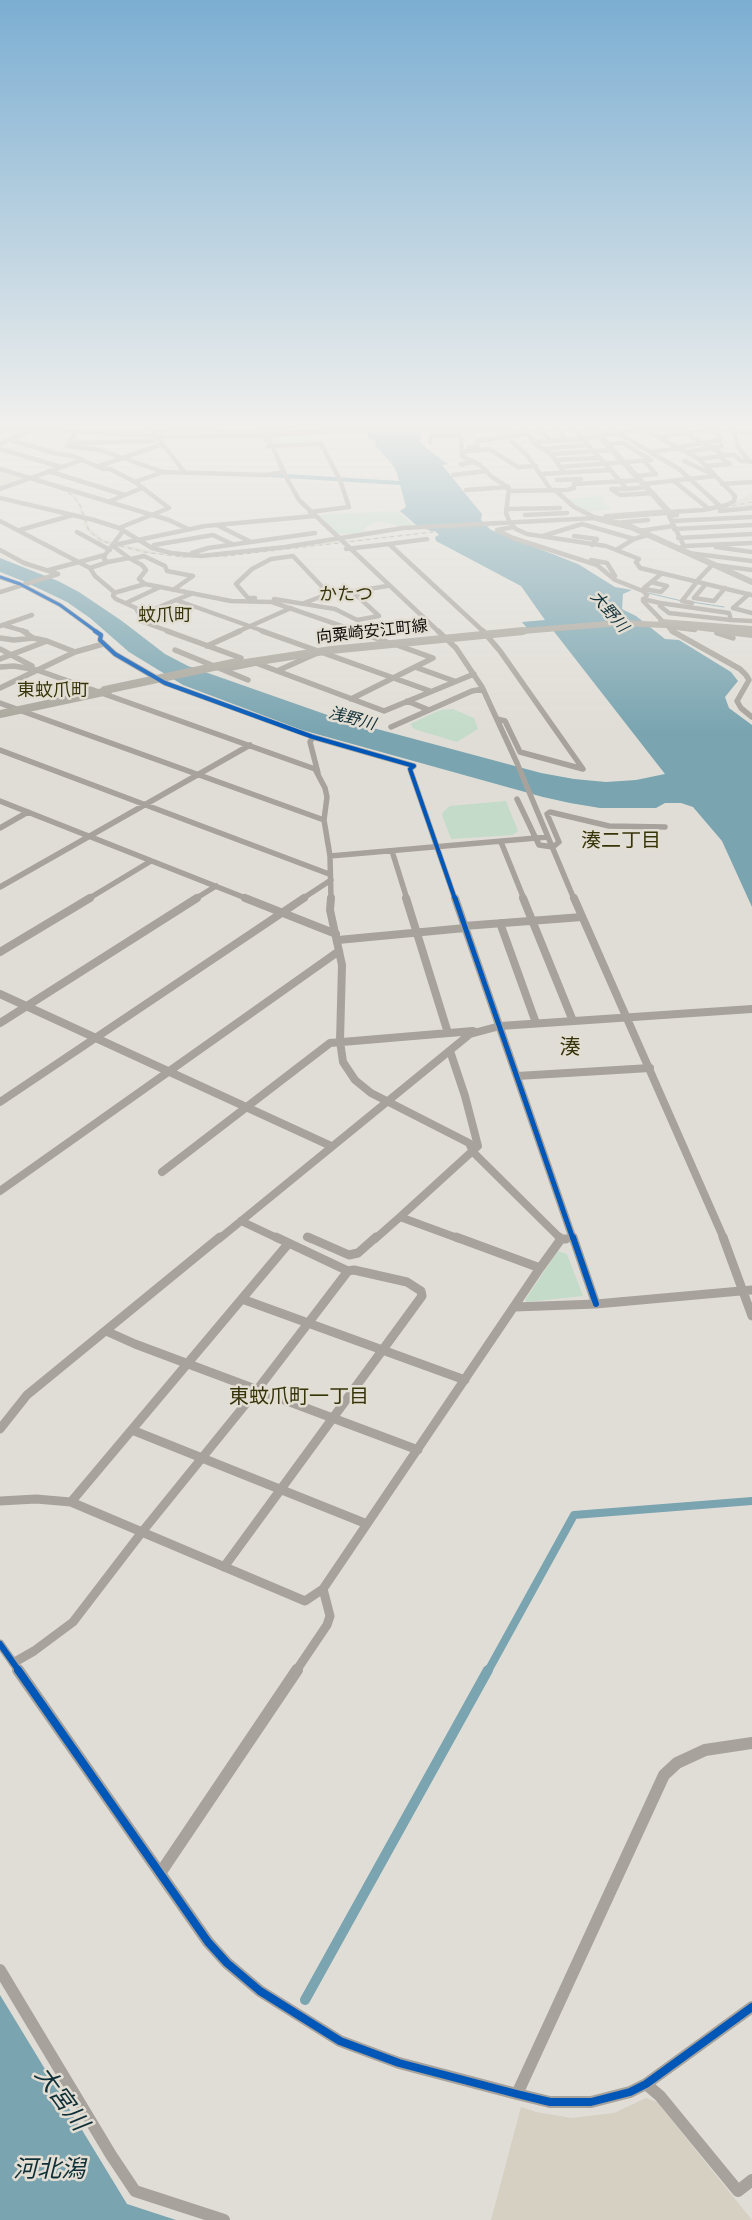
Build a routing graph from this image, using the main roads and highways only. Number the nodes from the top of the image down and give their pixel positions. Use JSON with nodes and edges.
{"nodes":[{"id":1,"x":625,"y":526,"type":"edge"},
{"id":2,"x":752,"y":582,"type":"edge"},
{"id":3,"x":690,"y":626,"type":"junction"},
{"id":4,"x":752,"y":631,"type":"edge"},
{"id":5,"x":0,"y":713,"type":"edge"}],
"edges":[{"from":1,"to":2,"type":"main road"},
{"from":3,"to":4,"type":"main road","name":"向粟崎安江町線","bridge":true},
{"from":3,"to":4,"type":"main road","bridge":true},
{"from":3,"to":5,"type":"main road","name":"向粟崎安江町線","bridge":true}]}
